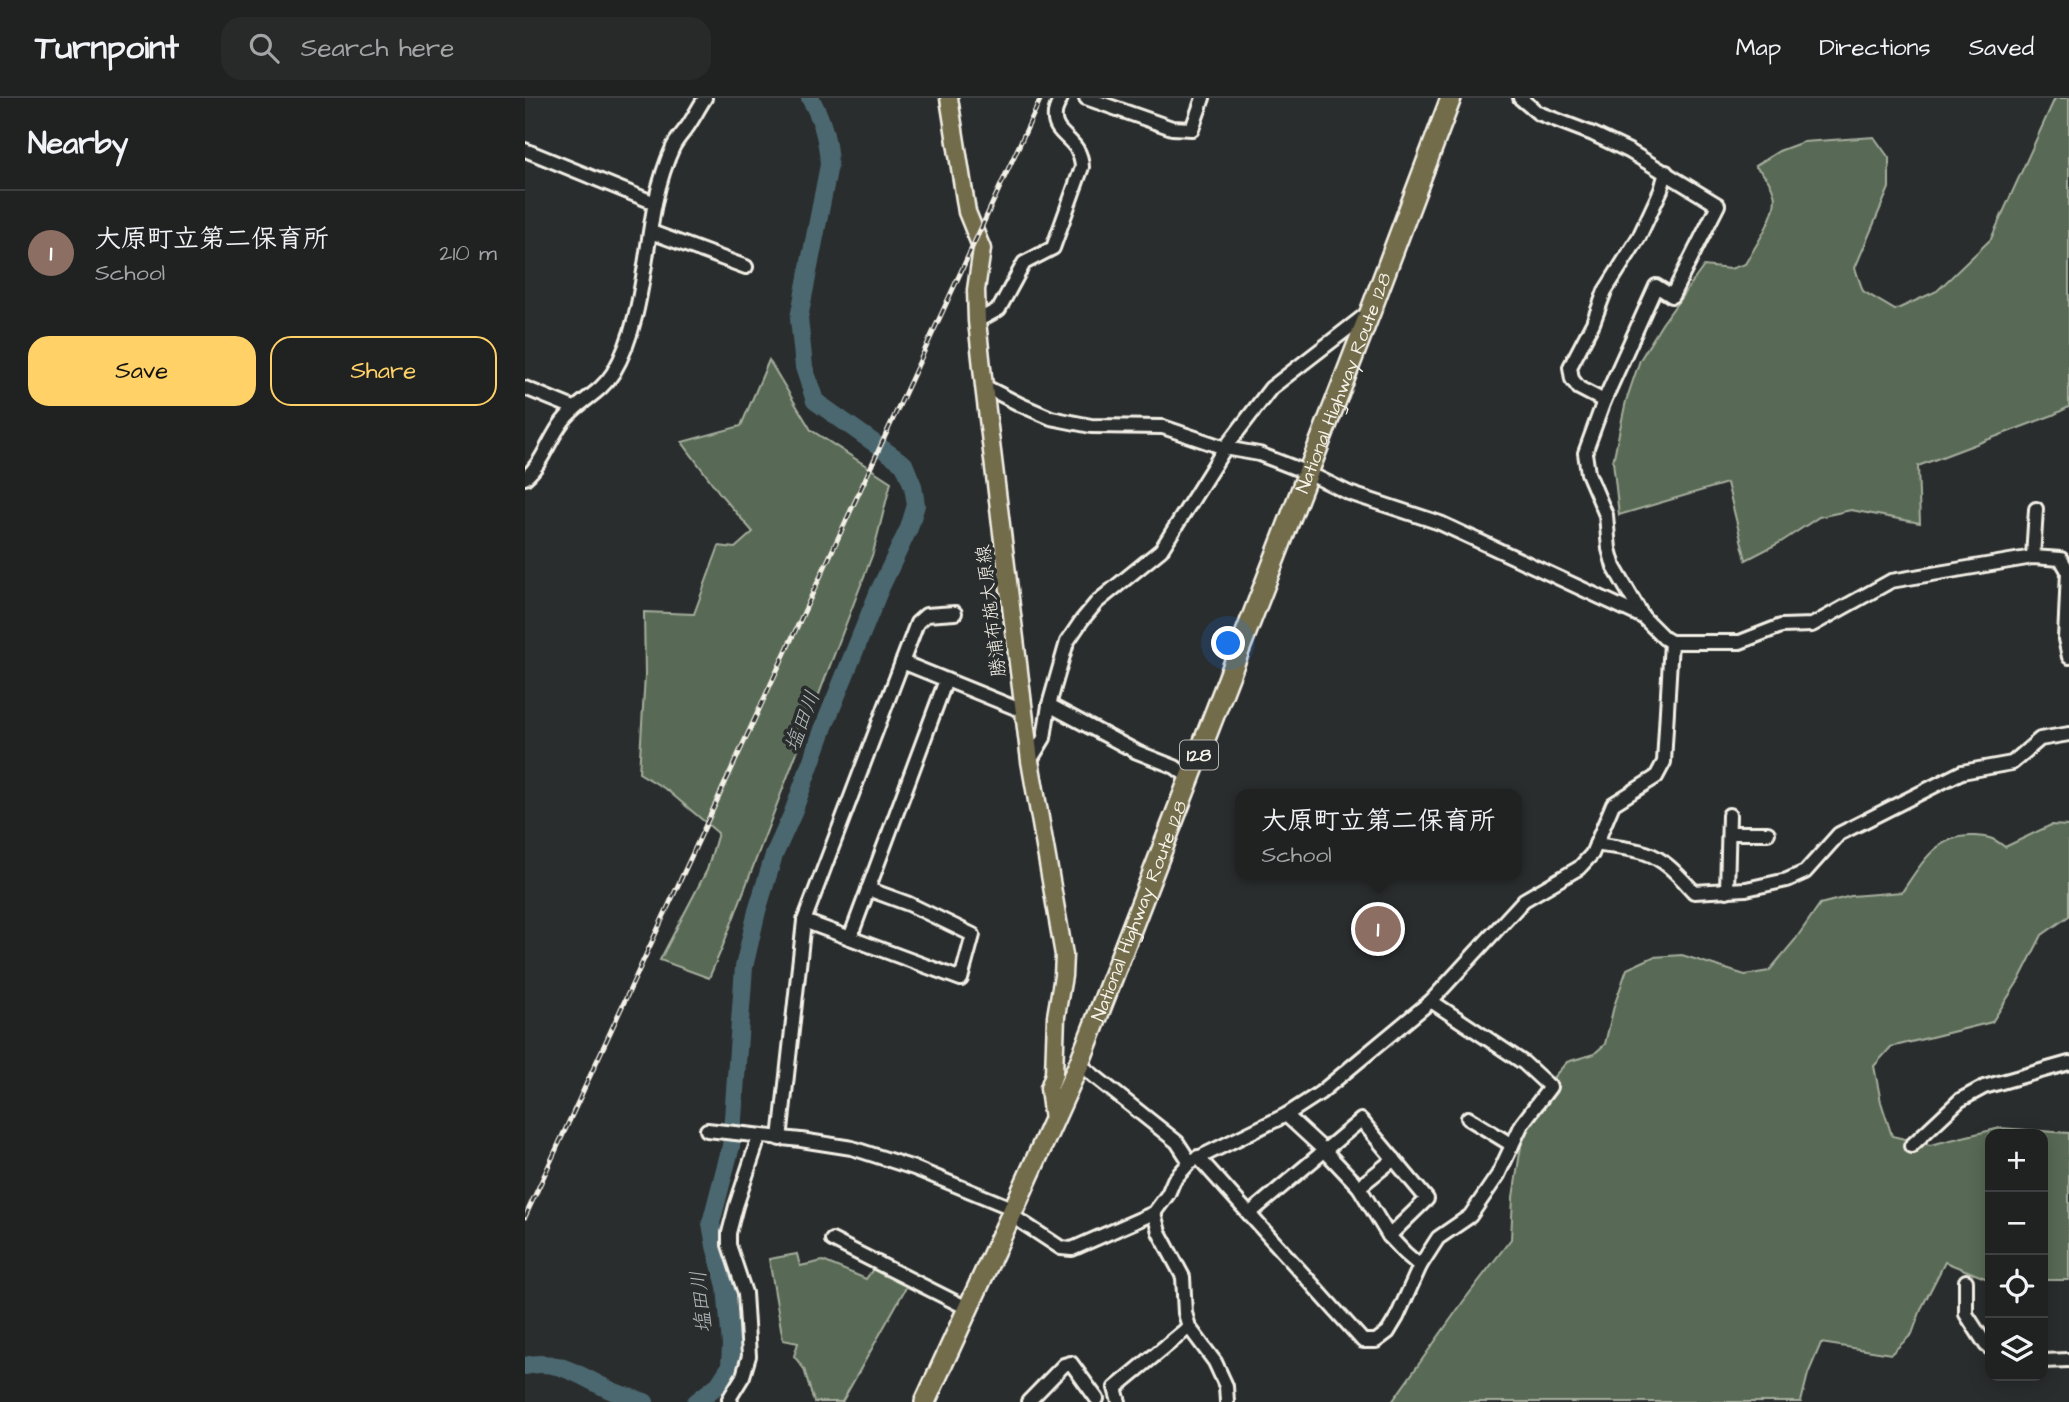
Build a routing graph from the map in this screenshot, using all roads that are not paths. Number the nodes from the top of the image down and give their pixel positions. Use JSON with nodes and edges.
{"nodes":[{"id":1,"x":705,"y":98,"type":"edge"},
{"id":2,"x":949,"y":98,"type":"edge"},
{"id":3,"x":1061,"y":98,"type":"edge"},
{"id":4,"x":1086,"y":98,"type":"edge"},
{"id":5,"x":1203,"y":98,"type":"edge"},
{"id":6,"x":1451,"y":98,"type":"edge"},
{"id":7,"x":1520,"y":98,"type":"edge"},
{"id":8,"x":525,"y":150,"type":"edge"},
{"id":9,"x":1666,"y":173,"type":"junction"},
{"id":10,"x":655,"y":202,"type":"junction"},
{"id":11,"x":651,"y":232,"type":"junction"},
{"id":12,"x":746,"y":267,"type":"dead end"},
{"id":13,"x":1371,"y":310,"type":"junction"},
{"id":14,"x":977,"y":321,"type":"junction"},
{"id":15,"x":984,"y":386,"type":"junction"},
{"id":16,"x":525,"y":388,"type":"edge"},
{"id":17,"x":1604,"y":401,"type":"junction"},
{"id":18,"x":574,"y":408,"type":"junction"},
{"id":19,"x":1225,"y":448,"type":"junction"},
{"id":20,"x":1308,"y":474,"type":"junction"},
{"id":21,"x":525,"y":478,"type":"edge"},
{"id":22,"x":2036,"y":509,"type":"dead end"},
{"id":23,"x":2033,"y":557,"type":"junction"},
{"id":24,"x":2065,"y":559,"type":"edge"},
{"id":25,"x":955,"y":613,"type":"dead end"},
{"id":26,"x":1643,"y":617,"type":"junction"},
{"id":27,"x":1671,"y":642,"type":"junction"},
{"id":28,"x":2069,"y":657,"type":"edge"},
{"id":29,"x":902,"y":662,"type":"junction"},
{"id":30,"x":946,"y":680,"type":"junction"},
{"id":31,"x":1049,"y":705,"type":"junction"},
{"id":32,"x":1023,"y":711,"type":"junction"},
{"id":33,"x":2069,"y":734,"type":"edge"},
{"id":34,"x":1030,"y":761,"type":"junction"},
{"id":35,"x":1190,"y":778,"type":"junction"},
{"id":36,"x":1729,"y":815,"type":"dead end"},
{"id":37,"x":1729,"y":833,"type":"junction"},
{"id":38,"x":1768,"y":833,"type":"dead end"},
{"id":39,"x":1596,"y":844,"type":"junction"},
{"id":40,"x":868,"y":889,"type":"junction"},
{"id":41,"x":1727,"y":891,"type":"junction"},
{"id":42,"x":804,"y":921,"type":"junction"},
{"id":43,"x":850,"y":938,"type":"junction"},
{"id":44,"x":1431,"y":1001,"type":"junction"},
{"id":45,"x":2069,"y":1063,"type":"edge"},
{"id":46,"x":1079,"y":1064,"type":"junction"},
{"id":47,"x":1286,"y":1115,"type":"junction"},
{"id":48,"x":1468,"y":1118,"type":"dead end"},
{"id":49,"x":1053,"y":1120,"type":"junction"},
{"id":50,"x":707,"y":1130,"type":"dead end"},
{"id":51,"x":759,"y":1137,"type":"junction"},
{"id":52,"x":780,"y":1139,"type":"junction"},
{"id":53,"x":1512,"y":1145,"type":"junction"},
{"id":54,"x":1910,"y":1146,"type":"dead end"},
{"id":55,"x":1325,"y":1151,"type":"junction"},
{"id":56,"x":1194,"y":1159,"type":"junction"},
{"id":57,"x":1394,"y":1159,"type":"junction"},
{"id":58,"x":1359,"y":1187,"type":"junction"},
{"id":59,"x":1013,"y":1212,"type":"junction"},
{"id":60,"x":1154,"y":1213,"type":"junction"},
{"id":61,"x":1249,"y":1214,"type":"junction"},
{"id":62,"x":1389,"y":1236,"type":"junction"},
{"id":63,"x":832,"y":1240,"type":"dead end"},
{"id":64,"x":1420,"y":1266,"type":"junction"},
{"id":65,"x":1966,"y":1281,"type":"dead end"},
{"id":66,"x":969,"y":1308,"type":"junction"},
{"id":67,"x":1189,"y":1327,"type":"junction"},
{"id":68,"x":1985,"y":1343,"type":"edge"},
{"id":69,"x":2069,"y":1360,"type":"edge"},
{"id":70,"x":2048,"y":1361,"type":"edge"},
{"id":71,"x":1115,"y":1388,"type":"junction"},
{"id":72,"x":1096,"y":1400,"type":"edge"},
{"id":73,"x":731,"y":1402,"type":"edge"},
{"id":74,"x":925,"y":1402,"type":"edge"},
{"id":75,"x":1028,"y":1402,"type":"edge"},
{"id":76,"x":1119,"y":1402,"type":"edge"},
{"id":77,"x":1227,"y":1402,"type":"edge"}],
"edges":[{"from":1,"to":10,"type":"street"},
{"from":2,"to":14,"type":"main road","name":"勝浦布施大原線"},
{"from":3,"to":14,"type":"street"},
{"from":4,"to":5,"type":"street"},
{"from":6,"to":13,"type":"highway","name":"National Highway Route 128","number":"128"},
{"from":7,"to":9,"type":"street"},
{"from":8,"to":10,"type":"street"},
{"from":9,"to":17,"type":"street"},
{"from":9,"to":17,"type":"street"},
{"from":10,"to":11,"type":"street"},
{"from":11,"to":12,"type":"street"},
{"from":11,"to":18,"type":"street"},
{"from":13,"to":19,"type":"street"},
{"from":13,"to":20,"type":"highway","name":"National Highway Route 128","number":"128"},
{"from":14,"to":15,"type":"main road","name":"勝浦布施大原線"},
{"from":15,"to":19,"type":"street"},
{"from":15,"to":32,"type":"main road","name":"勝浦布施大原線"},
{"from":16,"to":18,"type":"street"},
{"from":17,"to":26,"type":"street"},
{"from":18,"to":21,"type":"street"},
{"from":19,"to":20,"type":"street"},
{"from":19,"to":31,"type":"street"},
{"from":20,"to":26,"type":"street"},
{"from":20,"to":35,"type":"highway","name":"National Highway Route 128","number":"128"},
{"from":22,"to":23,"type":"street"},
{"from":23,"to":24,"type":"street"},
{"from":23,"to":27,"type":"street"},
{"from":24,"to":28,"type":"street"},
{"from":25,"to":29,"type":"street"},
{"from":26,"to":27,"type":"street"},
{"from":27,"to":39,"type":"street"},
{"from":29,"to":30,"type":"street"},
{"from":29,"to":42,"type":"street"},
{"from":30,"to":32,"type":"street"},
{"from":30,"to":40,"type":"street"},
{"from":31,"to":34,"type":"street"},
{"from":31,"to":35,"type":"street"},
{"from":32,"to":34,"type":"main road","name":"勝浦布施大原線"},
{"from":33,"to":41,"type":"street"},
{"from":34,"to":49,"type":"main road","name":"勝浦布施大原線"},
{"from":35,"to":46,"type":"highway","name":"National Highway Route 128","number":"128"},
{"from":36,"to":37,"type":"street"},
{"from":37,"to":38,"type":"street"},
{"from":37,"to":41,"type":"street"},
{"from":39,"to":41,"type":"street"},
{"from":39,"to":44,"type":"street"},
{"from":40,"to":43,"type":"street"},
{"from":40,"to":43,"type":"street"},
{"from":42,"to":43,"type":"street"},
{"from":42,"to":52,"type":"street"},
{"from":44,"to":47,"type":"street"},
{"from":44,"to":53,"type":"street"},
{"from":45,"to":54,"type":"street"},
{"from":46,"to":49,"type":"highway","name":"National Highway Route 128","number":"128"},
{"from":46,"to":56,"type":"street"},
{"from":47,"to":55,"type":"street"},
{"from":47,"to":56,"type":"street"},
{"from":48,"to":53,"type":"street"},
{"from":49,"to":59,"type":"highway","name":"National Highway Route 128","number":"128"},
{"from":50,"to":51,"type":"street"},
{"from":51,"to":52,"type":"street"},
{"from":51,"to":73,"type":"street"},
{"from":52,"to":59,"type":"street"},
{"from":53,"to":64,"type":"street"},
{"from":55,"to":57,"type":"street"},
{"from":55,"to":58,"type":"street"},
{"from":55,"to":61,"type":"street"},
{"from":56,"to":60,"type":"street"},
{"from":56,"to":61,"type":"street"},
{"from":57,"to":58,"type":"street"},
{"from":57,"to":62,"type":"street"},
{"from":58,"to":62,"type":"street"},
{"from":59,"to":60,"type":"street"},
{"from":59,"to":66,"type":"highway","name":"National Highway Route 128","number":"128"},
{"from":60,"to":67,"type":"street"},
{"from":61,"to":64,"type":"street"},
{"from":62,"to":64,"type":"street"},
{"from":63,"to":66,"type":"street"},
{"from":65,"to":68,"type":"street"},
{"from":66,"to":74,"type":"highway","name":"National Highway Route 128","number":"128"},
{"from":67,"to":71,"type":"street"},
{"from":67,"to":77,"type":"street"},
{"from":69,"to":70,"type":"street"},
{"from":71,"to":72,"type":"street"},
{"from":71,"to":76,"type":"street"},
{"from":72,"to":75,"type":"street"}]}
